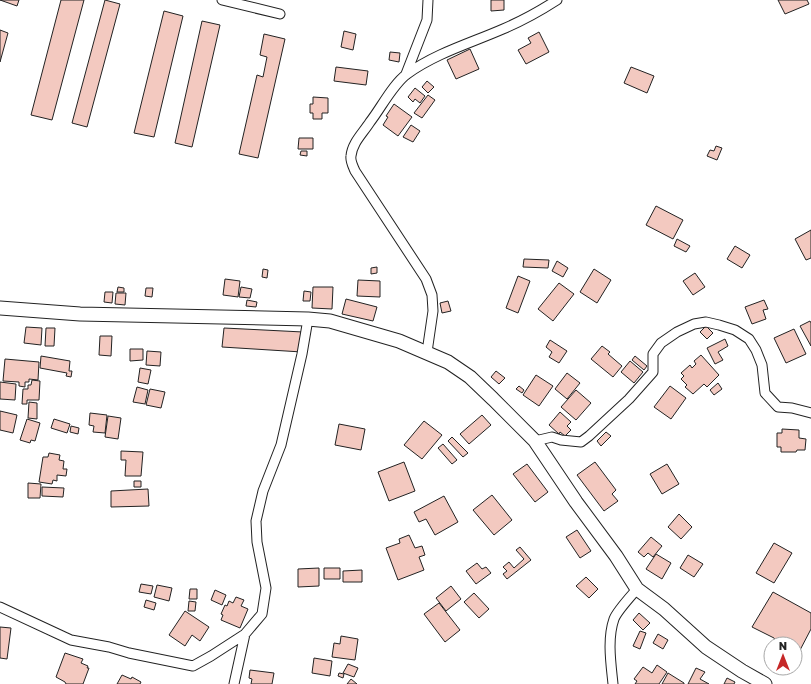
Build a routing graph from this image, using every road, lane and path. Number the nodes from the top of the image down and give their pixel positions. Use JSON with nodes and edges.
{"nodes":[{"id":1,"x":222,"y":0,"type":"edge"},
{"id":2,"x":428,"y":0,"type":"edge"},
{"id":3,"x":557,"y":0,"type":"edge"},
{"id":4,"x":280,"y":14,"type":"dead end"},
{"id":5,"x":406,"y":74,"type":"junction"},
{"id":6,"x":0,"y":308,"type":"edge"},
{"id":7,"x":308,"y":319,"type":"junction"},
{"id":8,"x":427,"y":352,"type":"junction"},
{"id":9,"x":811,"y":413,"type":"edge"},
{"id":10,"x":535,"y":441,"type":"junction"},
{"id":11,"x":636,"y":589,"type":"junction"},
{"id":12,"x":0,"y":607,"type":"edge"},
{"id":13,"x":245,"y":634,"type":"junction"},
{"id":14,"x":234,"y":684,"type":"edge"},
{"id":15,"x":613,"y":684,"type":"edge"},
{"id":16,"x":765,"y":684,"type":"edge"}],
"edges":[{"from":1,"to":4,"type":"street"},
{"from":2,"to":5,"type":"street"},
{"from":3,"to":5,"type":"street"},
{"from":5,"to":8,"type":"street"},
{"from":6,"to":7,"type":"street"},
{"from":7,"to":8,"type":"street"},
{"from":7,"to":13,"type":"street"},
{"from":8,"to":10,"type":"street"},
{"from":9,"to":10,"type":"street"},
{"from":10,"to":11,"type":"street"},
{"from":11,"to":15,"type":"street"},
{"from":11,"to":16,"type":"street"},
{"from":12,"to":13,"type":"street"},
{"from":13,"to":14,"type":"street"}]}
